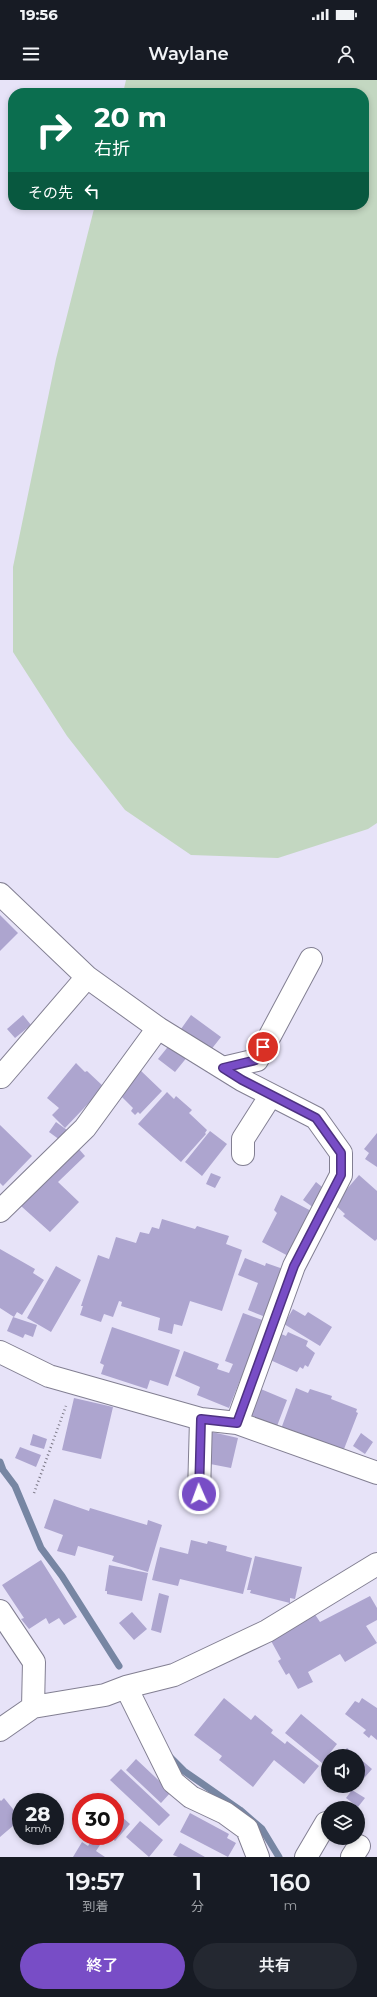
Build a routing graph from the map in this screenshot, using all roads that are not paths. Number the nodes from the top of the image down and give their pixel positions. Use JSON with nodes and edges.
{"nodes":[{"id":1,"x":0,"y":894,"type":"edge"},
{"id":2,"x":311,"y":960,"type":"dead end"},
{"id":3,"x":87,"y":977,"type":"junction"},
{"id":4,"x":158,"y":1028,"type":"junction"},
{"id":5,"x":223,"y":1068,"type":"junction"},
{"id":6,"x":1,"y":1077,"type":"edge"},
{"id":7,"x":270,"y":1095,"type":"junction"},
{"id":8,"x":243,"y":1154,"type":"dead end"},
{"id":9,"x":0,"y":1211,"type":"edge"},
{"id":10,"x":0,"y":1352,"type":"edge"},
{"id":11,"x":201,"y":1419,"type":"junction"},
{"id":12,"x":237,"y":1423,"type":"junction"},
{"id":13,"x":377,"y":1473,"type":"edge"},
{"id":14,"x":199,"y":1494,"type":"dead end"},
{"id":15,"x":377,"y":1564,"type":"edge"},
{"id":16,"x":0,"y":1611,"type":"edge"},
{"id":17,"x":126,"y":1687,"type":"junction"},
{"id":18,"x":33,"y":1707,"type":"junction"},
{"id":19,"x":0,"y":1730,"type":"edge"},
{"id":20,"x":321,"y":1831,"type":"edge"},
{"id":21,"x":258,"y":1857,"type":"edge"},
{"id":22,"x":306,"y":1857,"type":"edge"}],
"edges":[{"from":1,"to":3,"type":"street"},
{"from":2,"to":5,"type":"street"},
{"from":3,"to":4,"type":"street"},
{"from":3,"to":6,"type":"street"},
{"from":4,"to":5,"type":"street"},
{"from":4,"to":9,"type":"street"},
{"from":5,"to":7,"type":"street"},
{"from":7,"to":8,"type":"street"},
{"from":7,"to":12,"type":"street"},
{"from":10,"to":11,"type":"street"},
{"from":11,"to":12,"type":"street"},
{"from":11,"to":14,"type":"street"},
{"from":12,"to":13,"type":"street"},
{"from":15,"to":17,"type":"street"},
{"from":16,"to":18,"type":"street"},
{"from":17,"to":18,"type":"street"},
{"from":17,"to":21,"type":"street"},
{"from":18,"to":19,"type":"street"},
{"from":20,"to":22,"type":"street"}]}
